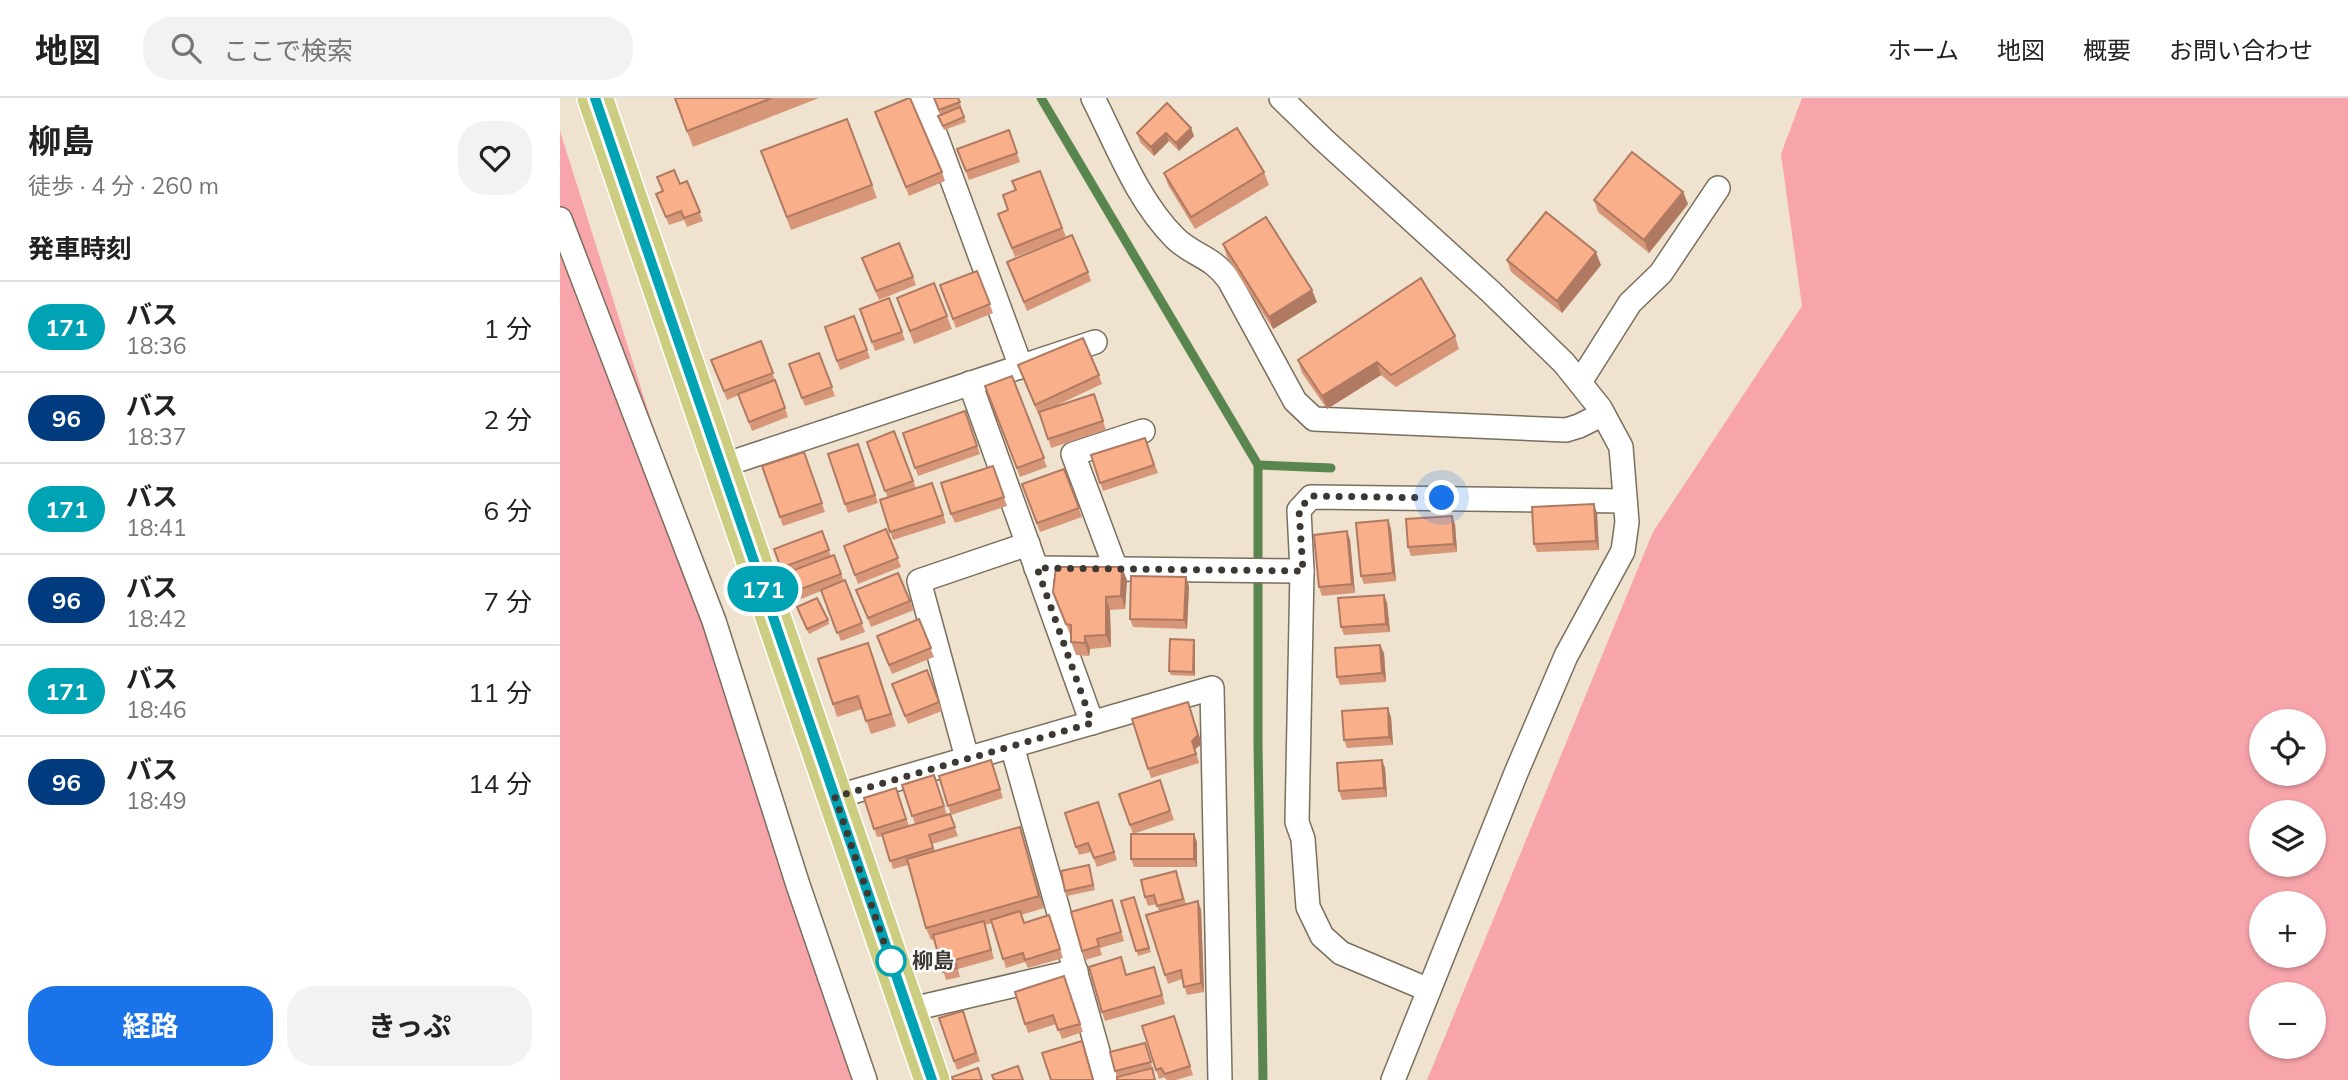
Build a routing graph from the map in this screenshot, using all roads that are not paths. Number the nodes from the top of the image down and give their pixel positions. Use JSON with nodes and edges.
{"nodes":[{"id":1,"x":595,"y":98,"type":"edge"},
{"id":2,"x":922,"y":98,"type":"edge"},
{"id":3,"x":1093,"y":98,"type":"edge"},
{"id":4,"x":1280,"y":98,"type":"edge"},
{"id":5,"x":1718,"y":188,"type":"dead end"},
{"id":6,"x":560,"y":219,"type":"edge"},
{"id":7,"x":1095,"y":342,"type":"dead end"},
{"id":8,"x":1021,"y":367,"type":"junction"},
{"id":9,"x":1580,"y":382,"type":"junction"},
{"id":10,"x":970,"y":383,"type":"junction"},
{"id":11,"x":1603,"y":414,"type":"junction"},
{"id":12,"x":1143,"y":431,"type":"dead end"},
{"id":13,"x":722,"y":466,"type":"junction"},
{"id":14,"x":1625,"y":501,"type":"junction"},
{"id":15,"x":1028,"y":544,"type":"junction"},
{"id":16,"x":1037,"y":568,"type":"junction"},
{"id":17,"x":1116,"y":569,"type":"junction"},
{"id":18,"x":1303,"y":571,"type":"junction"},
{"id":19,"x":1092,"y":723,"type":"junction"},
{"id":20,"x":1012,"y":746,"type":"junction"},
{"id":21,"x":967,"y":758,"type":"junction"},
{"id":22,"x":835,"y":797,"type":"junction"},
{"id":23,"x":1076,"y":971,"type":"junction"},
{"id":24,"x":1429,"y":990,"type":"junction"},
{"id":25,"x":908,"y":1010,"type":"junction"},
{"id":26,"x":865,"y":1080,"type":"edge"},
{"id":27,"x":932,"y":1080,"type":"edge"},
{"id":28,"x":1106,"y":1080,"type":"edge"},
{"id":29,"x":1220,"y":1080,"type":"edge"},
{"id":30,"x":1393,"y":1080,"type":"edge"}],
"edges":[{"from":1,"to":13,"type":"main road"},
{"from":2,"to":8,"type":"street"},
{"from":3,"to":11,"type":"street"},
{"from":4,"to":9,"type":"street"},
{"from":5,"to":9,"type":"street"},
{"from":6,"to":26,"type":"street"},
{"from":7,"to":8,"type":"street"},
{"from":8,"to":10,"type":"street"},
{"from":9,"to":11,"type":"street"},
{"from":10,"to":13,"type":"street"},
{"from":10,"to":15,"type":"street"},
{"from":11,"to":14,"type":"street"},
{"from":12,"to":17,"type":"street"},
{"from":13,"to":22,"type":"main road"},
{"from":14,"to":18,"type":"street"},
{"from":14,"to":24,"type":"street"},
{"from":15,"to":16,"type":"street"},
{"from":15,"to":21,"type":"street"},
{"from":16,"to":17,"type":"street"},
{"from":16,"to":19,"type":"street"},
{"from":17,"to":18,"type":"street"},
{"from":18,"to":24,"type":"street"},
{"from":19,"to":20,"type":"street"},
{"from":19,"to":29,"type":"street"},
{"from":20,"to":21,"type":"street"},
{"from":20,"to":23,"type":"street"},
{"from":21,"to":22,"type":"street"},
{"from":22,"to":25,"type":"main road"},
{"from":23,"to":25,"type":"street"},
{"from":23,"to":28,"type":"street"},
{"from":24,"to":30,"type":"street"},
{"from":25,"to":27,"type":"main road"}]}
